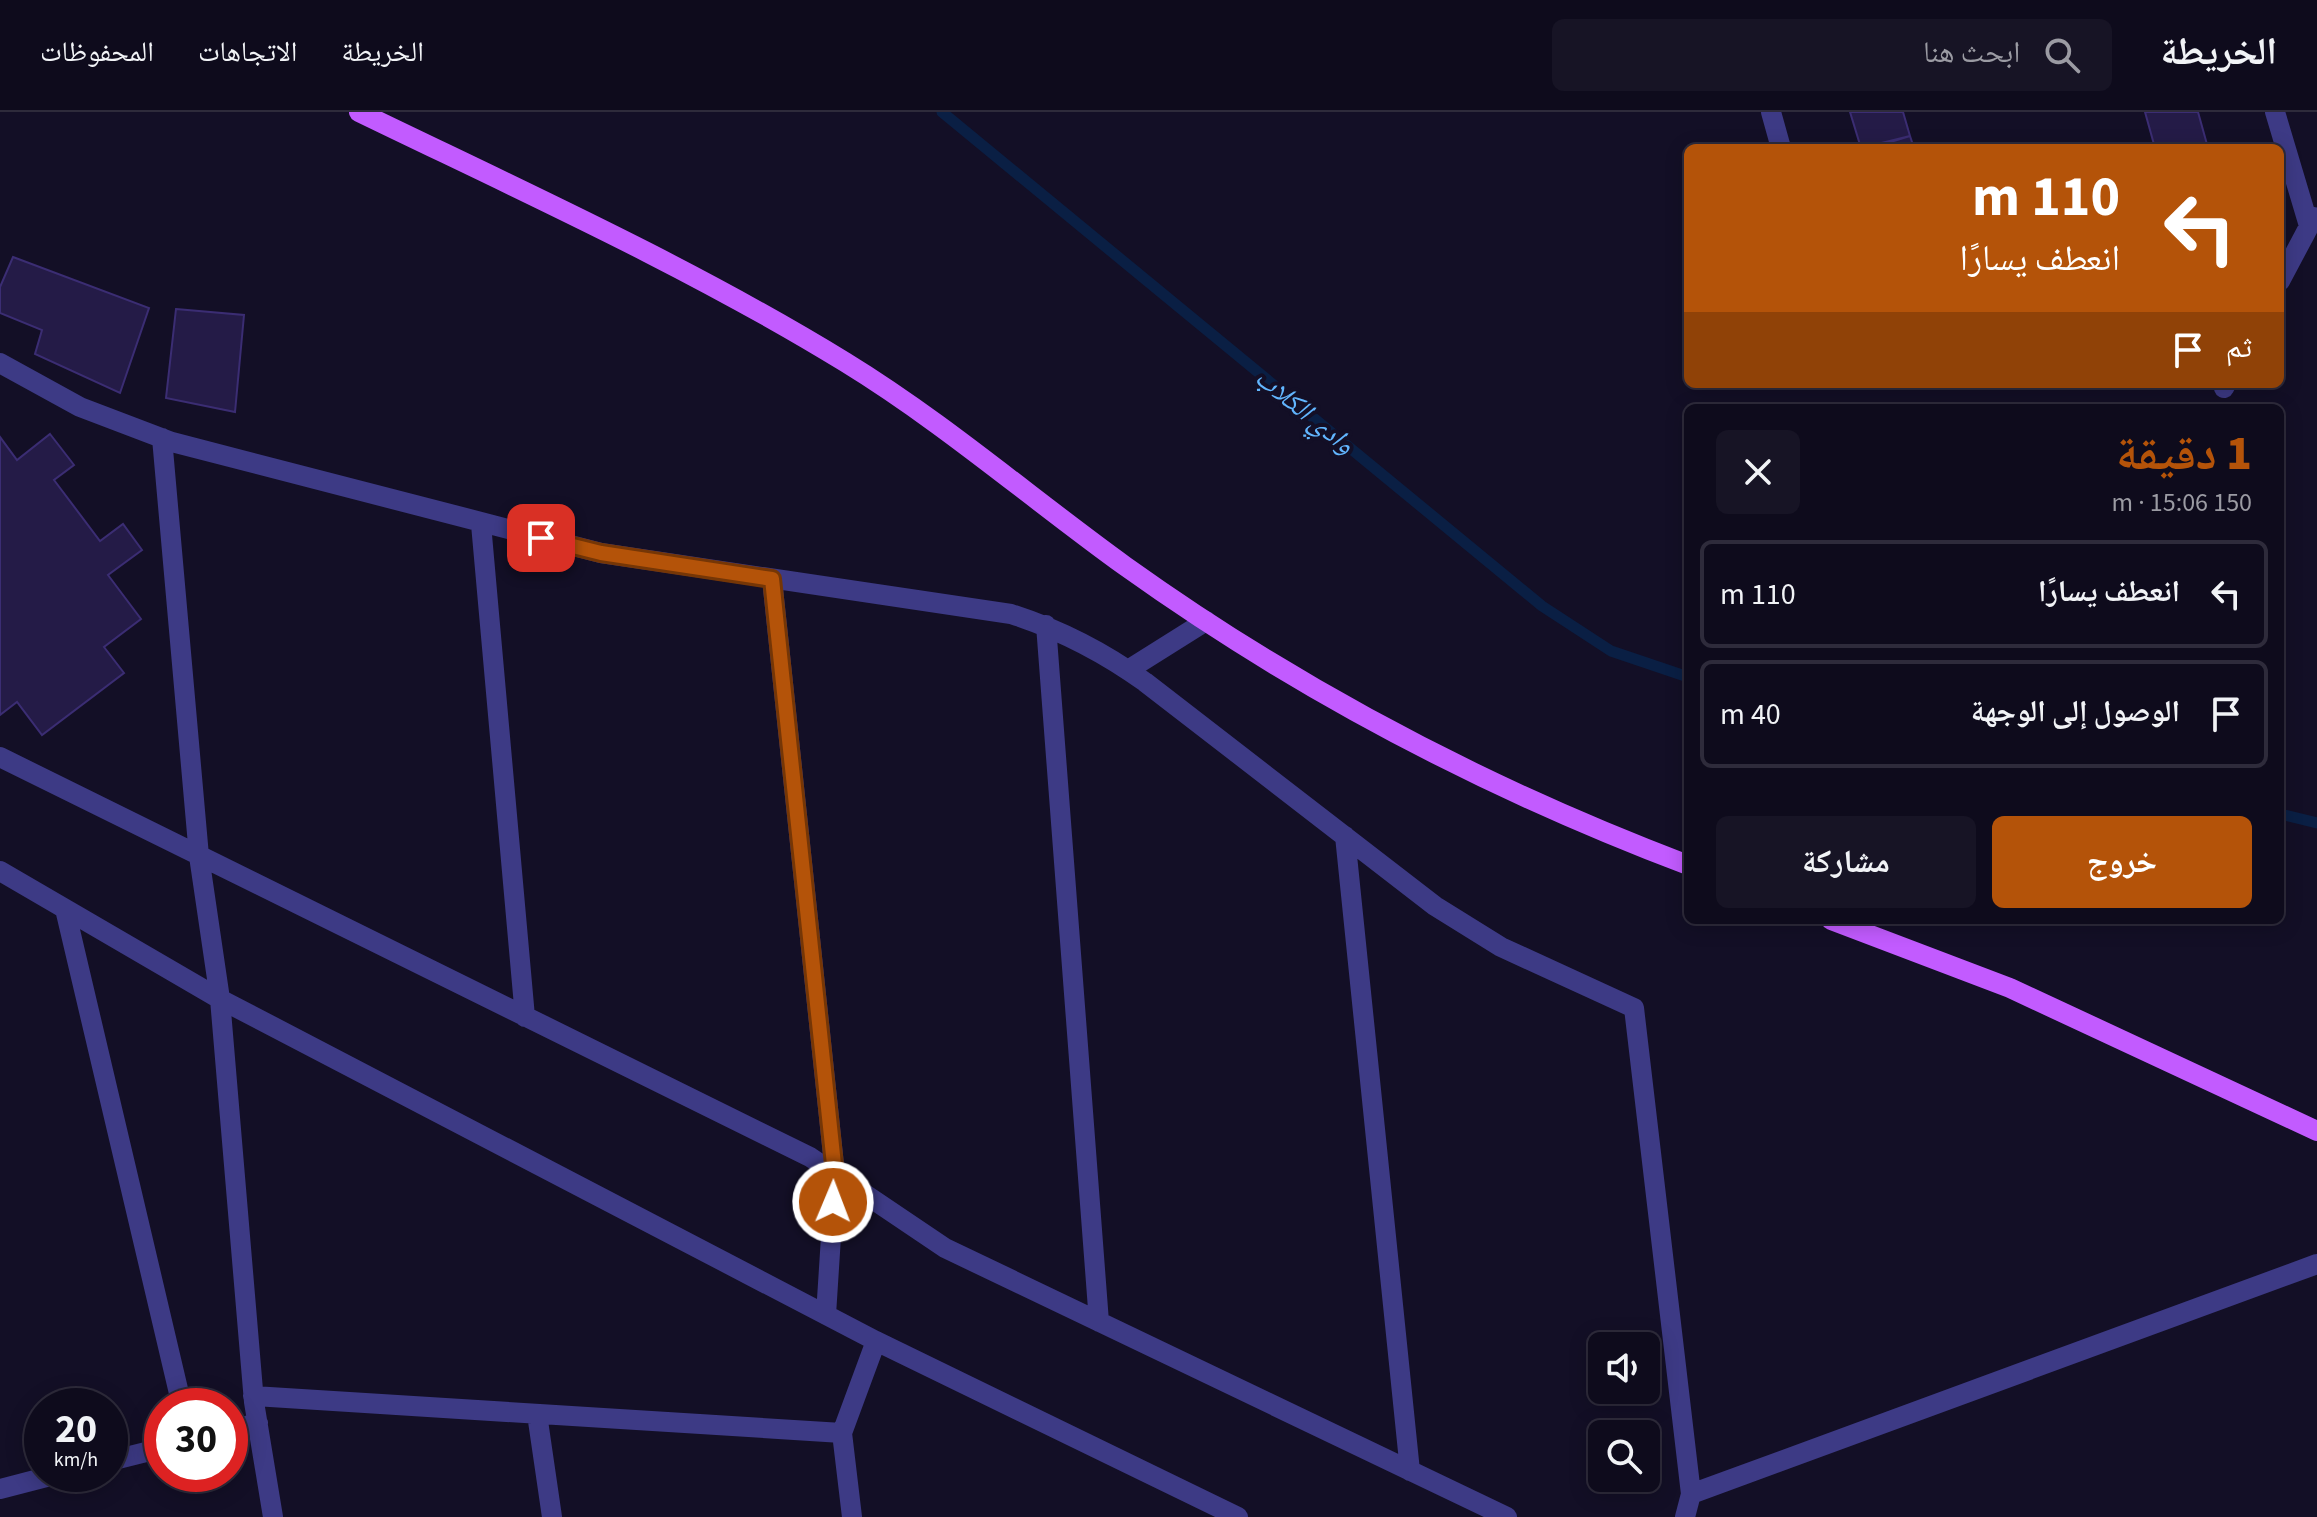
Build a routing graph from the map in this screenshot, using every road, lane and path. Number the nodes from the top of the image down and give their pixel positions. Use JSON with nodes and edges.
{"nodes":[{"id":1,"x":359,"y":112,"type":"edge"},
{"id":2,"x":1771,"y":112,"type":"edge"},
{"id":3,"x":2275,"y":112,"type":"edge"},
{"id":4,"x":1780,"y":144,"type":"edge"},
{"id":5,"x":2313,"y":218,"type":"edge"},
{"id":6,"x":2284,"y":273,"type":"edge"},
{"id":7,"x":0,"y":363,"type":"edge"},
{"id":8,"x":162,"y":438,"type":"junction"},
{"id":9,"x":481,"y":524,"type":"junction"},
{"id":10,"x":772,"y":579,"type":"junction"},
{"id":11,"x":1206,"y":621,"type":"junction"},
{"id":12,"x":1046,"y":625,"type":"junction"},
{"id":13,"x":1128,"y":670,"type":"junction"},
{"id":14,"x":0,"y":757,"type":"edge"},
{"id":15,"x":1345,"y":836,"type":"junction"},
{"id":16,"x":199,"y":856,"type":"junction"},
{"id":17,"x":1684,"y":863,"type":"edge"},
{"id":18,"x":0,"y":871,"type":"edge"},
{"id":19,"x":65,"y":909,"type":"junction"},
{"id":20,"x":1842,"y":924,"type":"edge"},
{"id":21,"x":220,"y":999,"type":"junction"},
{"id":22,"x":525,"y":1017,"type":"junction"},
{"id":23,"x":2317,"y":1131,"type":"edge"},
{"id":24,"x":835,"y":1174,"type":"junction"},
{"id":25,"x":2317,"y":1264,"type":"edge"},
{"id":26,"x":826,"y":1315,"type":"junction"},
{"id":27,"x":1099,"y":1322,"type":"junction"},
{"id":28,"x":876,"y":1341,"type":"junction"},
{"id":29,"x":178,"y":1388,"type":"edge"},
{"id":30,"x":253,"y":1396,"type":"junction"},
{"id":31,"x":537,"y":1414,"type":"junction"},
{"id":32,"x":258,"y":1423,"type":"junction"},
{"id":33,"x":248,"y":1426,"type":"edge"},
{"id":34,"x":842,"y":1433,"type":"junction"},
{"id":35,"x":1410,"y":1471,"type":"junction"},
{"id":36,"x":24,"y":1483,"type":"edge"},
{"id":37,"x":0,"y":1489,"type":"edge"},
{"id":38,"x":1691,"y":1494,"type":"junction"},
{"id":39,"x":273,"y":1517,"type":"edge"},
{"id":40,"x":552,"y":1517,"type":"edge"},
{"id":41,"x":852,"y":1517,"type":"edge"},
{"id":42,"x":1238,"y":1517,"type":"edge"},
{"id":43,"x":1507,"y":1517,"type":"edge"},
{"id":44,"x":1685,"y":1517,"type":"edge"}],
"edges":[{"from":1,"to":11,"type":"main road"},
{"from":2,"to":4,"type":"street"},
{"from":3,"to":5,"type":"street"},
{"from":5,"to":6,"type":"street"},
{"from":7,"to":8,"type":"street"},
{"from":8,"to":9,"type":"street"},
{"from":8,"to":16,"type":"street"},
{"from":9,"to":10,"type":"street"},
{"from":9,"to":22,"type":"street"},
{"from":10,"to":12,"type":"street"},
{"from":10,"to":24,"type":"street"},
{"from":11,"to":13,"type":"street"},
{"from":11,"to":17,"type":"main road"},
{"from":12,"to":13,"type":"street"},
{"from":12,"to":27,"type":"street"},
{"from":13,"to":15,"type":"street"},
{"from":14,"to":16,"type":"street"},
{"from":15,"to":35,"type":"street"},
{"from":15,"to":38,"type":"street"},
{"from":16,"to":21,"type":"street"},
{"from":16,"to":22,"type":"street"},
{"from":18,"to":19,"type":"street"},
{"from":19,"to":21,"type":"street"},
{"from":19,"to":29,"type":"street"},
{"from":20,"to":23,"type":"main road"},
{"from":21,"to":26,"type":"street"},
{"from":21,"to":30,"type":"street"},
{"from":22,"to":24,"type":"street"},
{"from":24,"to":26,"type":"street"},
{"from":24,"to":27,"type":"street"},
{"from":25,"to":38,"type":"street"},
{"from":26,"to":28,"type":"street"},
{"from":27,"to":35,"type":"street"},
{"from":28,"to":34,"type":"street"},
{"from":28,"to":42,"type":"street"},
{"from":30,"to":31,"type":"street"},
{"from":30,"to":32,"type":"street"},
{"from":31,"to":34,"type":"street"},
{"from":31,"to":40,"type":"street"},
{"from":32,"to":33,"type":"street"},
{"from":32,"to":39,"type":"street"},
{"from":34,"to":41,"type":"street"},
{"from":35,"to":43,"type":"street"},
{"from":36,"to":37,"type":"street"},
{"from":38,"to":44,"type":"street"}]}
